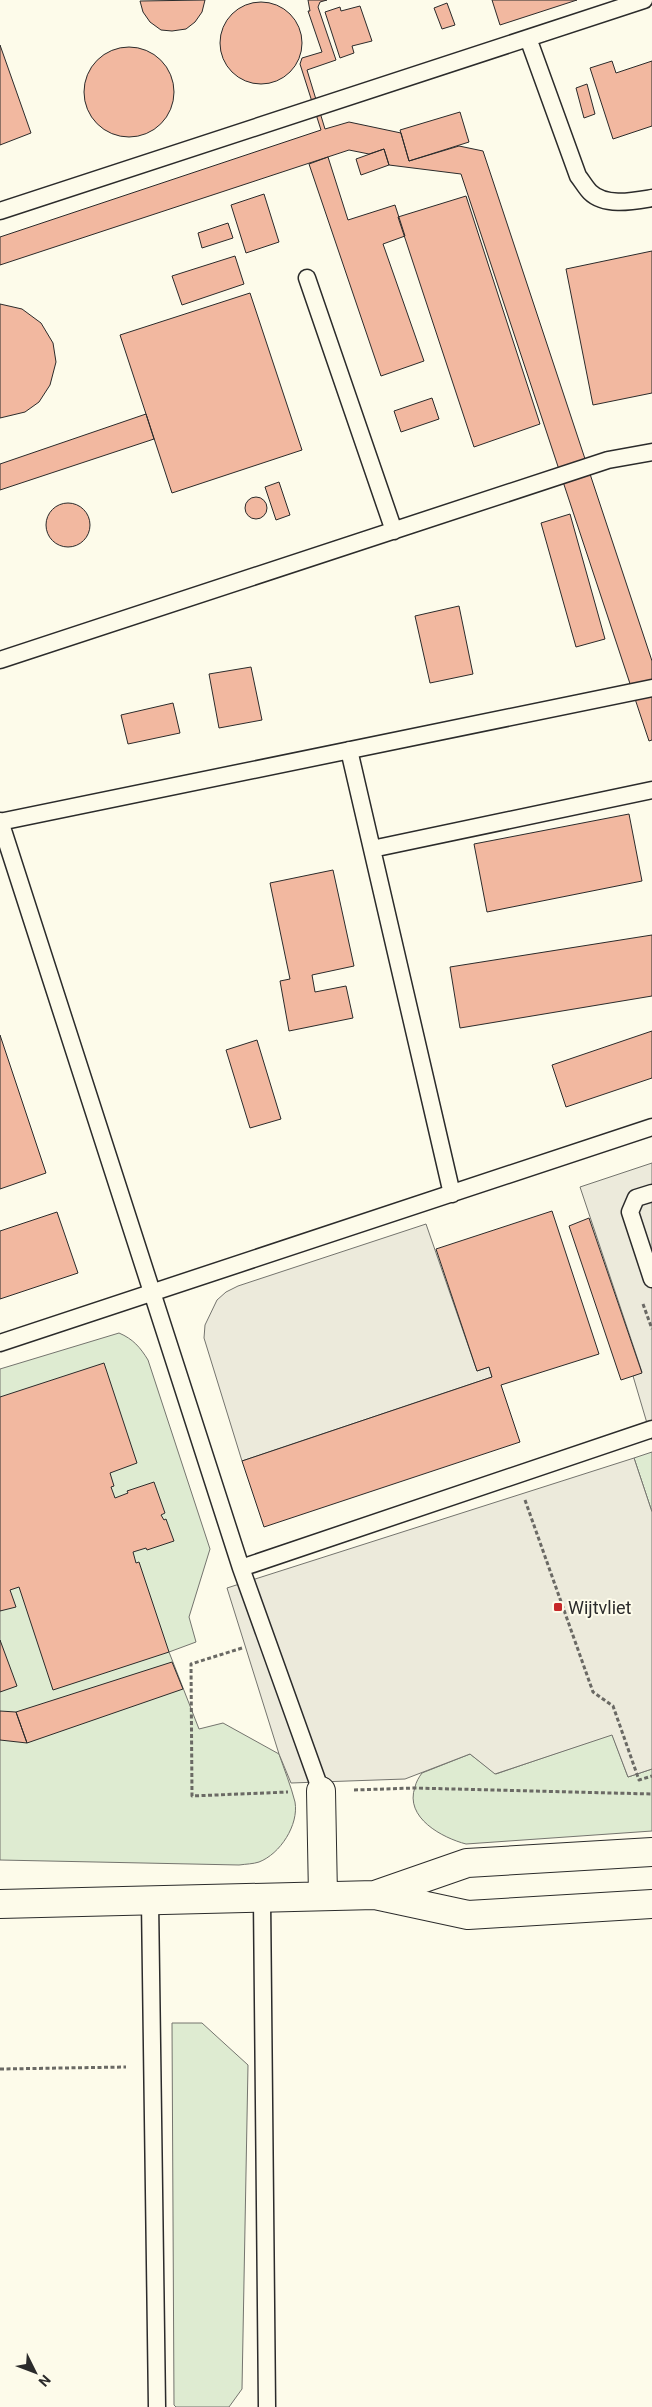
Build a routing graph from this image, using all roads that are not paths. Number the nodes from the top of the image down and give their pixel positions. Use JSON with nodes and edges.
{"nodes":[{"id":1,"x":644,"y":0,"type":"edge"},
{"id":2,"x":528,"y":38,"type":"junction"},
{"id":3,"x":652,"y":198,"type":"edge"},
{"id":4,"x":0,"y":211,"type":"edge"},
{"id":5,"x":307,"y":278,"type":"dead end"},
{"id":6,"x":652,"y":452,"type":"edge"},
{"id":7,"x":394,"y":531,"type":"junction"},
{"id":8,"x":0,"y":660,"type":"edge"},
{"id":9,"x":652,"y":688,"type":"edge"},
{"id":10,"x":349,"y":750,"type":"junction"},
{"id":11,"x":652,"y":790,"type":"edge"},
{"id":12,"x":0,"y":821,"type":"edge"},
{"id":13,"x":372,"y":849,"type":"junction"},
{"id":14,"x":652,"y":1127,"type":"edge"},
{"id":15,"x":652,"y":1193,"type":"edge"},
{"id":16,"x":452,"y":1194,"type":"junction"},
{"id":17,"x":652,"y":1279,"type":"edge"},
{"id":18,"x":153,"y":1293,"type":"junction"},
{"id":19,"x":0,"y":1343,"type":"edge"},
{"id":20,"x":652,"y":1430,"type":"edge"},
{"id":21,"x":241,"y":1568,"type":"junction"},
{"id":22,"x":321,"y":1791,"type":"joint"},
{"id":23,"x":652,"y":1852,"type":"edge"},
{"id":24,"x":375,"y":1895,"type":"junction"},
{"id":25,"x":323,"y":1896,"type":"junction"},
{"id":26,"x":262,"y":1899,"type":"junction"},
{"id":27,"x":150,"y":1901,"type":"junction"},
{"id":28,"x":0,"y":1904,"type":"edge"},
{"id":29,"x":652,"y":1904,"type":"edge"},
{"id":30,"x":157,"y":2407,"type":"edge"},
{"id":31,"x":266,"y":2407,"type":"edge"}],
"edges":[{"from":1,"to":2,"type":"lane"},
{"from":2,"to":3,"type":"lane"},
{"from":2,"to":4,"type":"lane"},
{"from":5,"to":7,"type":"lane"},
{"from":6,"to":7,"type":"lane"},
{"from":7,"to":8,"type":"lane"},
{"from":9,"to":10,"type":"lane"},
{"from":10,"to":12,"type":"lane"},
{"from":10,"to":13,"type":"lane"},
{"from":11,"to":13,"type":"lane"},
{"from":12,"to":18,"type":"lane"},
{"from":13,"to":16,"type":"lane"},
{"from":14,"to":16,"type":"lane"},
{"from":15,"to":17,"type":"lane"},
{"from":16,"to":18,"type":"lane"},
{"from":18,"to":19,"type":"lane"},
{"from":18,"to":21,"type":"lane"},
{"from":20,"to":21,"type":"lane"},
{"from":21,"to":22,"type":"lane"},
{"from":22,"to":25,"type":"street"},
{"from":23,"to":24,"type":"street"},
{"from":24,"to":25,"type":"street"},
{"from":24,"to":29,"type":"street"},
{"from":25,"to":26,"type":"street"},
{"from":26,"to":27,"type":"street"},
{"from":26,"to":31,"type":"lane"},
{"from":27,"to":28,"type":"street"},
{"from":27,"to":30,"type":"lane"}]}
